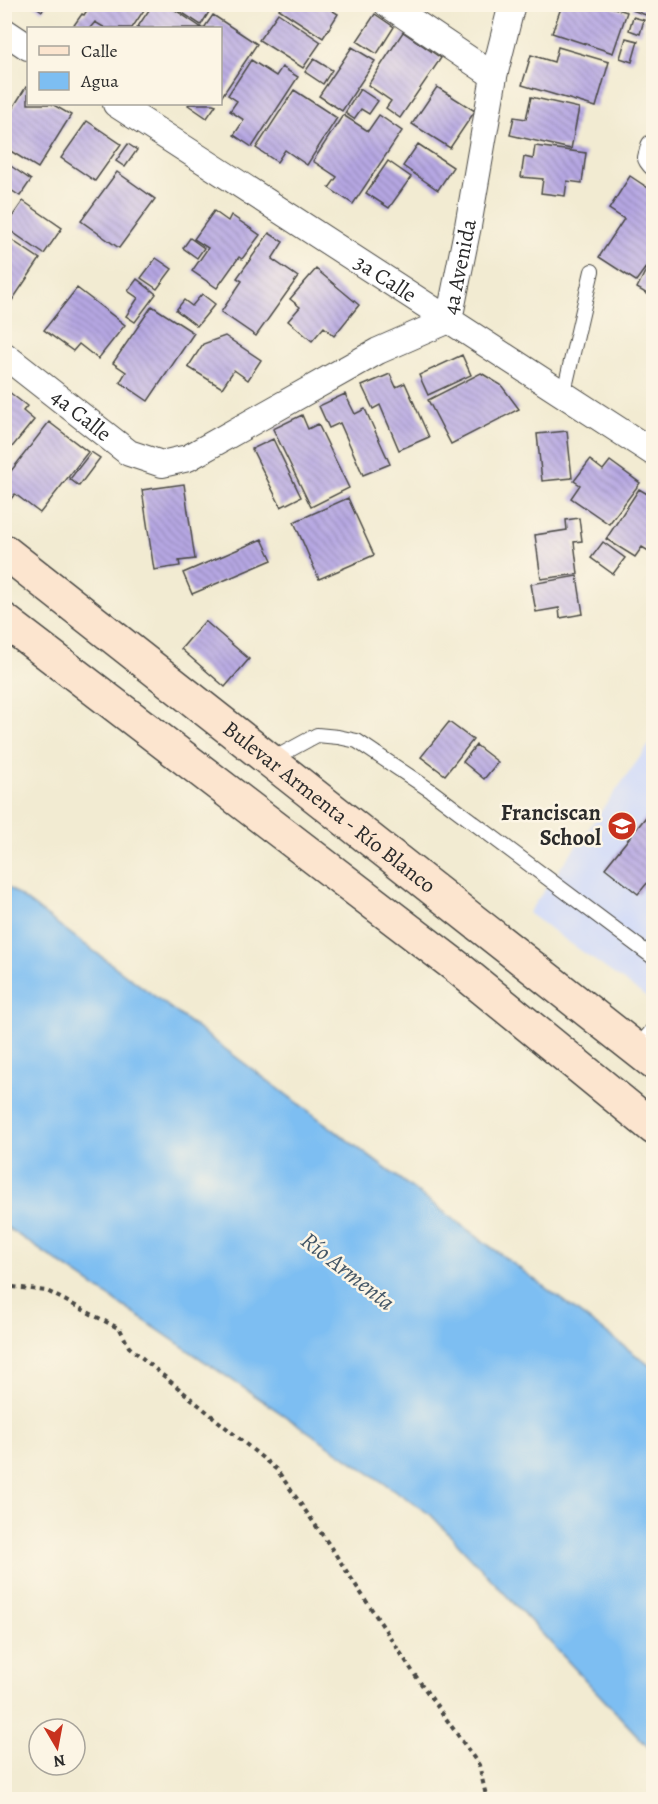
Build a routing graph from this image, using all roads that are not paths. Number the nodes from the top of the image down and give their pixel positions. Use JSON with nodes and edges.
{"nodes":[{"id":1,"x":387,"y":4,"type":"edge"},
{"id":2,"x":513,"y":4,"type":"edge"},
{"id":3,"x":4,"y":31,"type":"edge"},
{"id":4,"x":27,"y":46,"type":"edge"},
{"id":5,"x":494,"y":76,"type":"junction"},
{"id":6,"x":118,"y":105,"type":"edge"},
{"id":7,"x":592,"y":271,"type":"dead end"},
{"id":8,"x":449,"y":320,"type":"junction"},
{"id":9,"x":4,"y":356,"type":"edge"},
{"id":10,"x":563,"y":396,"type":"junction"},
{"id":11,"x":654,"y":453,"type":"edge"},
{"id":12,"x":162,"y":464,"type":"joint"},
{"id":13,"x":4,"y":550,"type":"edge"},
{"id":14,"x":4,"y":620,"type":"edge"},
{"id":15,"x":276,"y":765,"type":"junction"},
{"id":16,"x":654,"y":958,"type":"edge"},
{"id":17,"x":457,"y":967,"type":"junction"},
{"id":18,"x":648,"y":1047,"type":"edge"},
{"id":19,"x":654,"y":1128,"type":"edge"}],
"edges":[{"from":1,"to":5,"type":"street"},
{"from":2,"to":5,"type":"street","name":"4a Avenida"},
{"from":3,"to":4,"type":"street"},
{"from":5,"to":8,"type":"street","name":"4a Avenida"},
{"from":6,"to":8,"type":"street","name":"3a Calle"},
{"from":7,"to":10,"type":"lane"},
{"from":8,"to":10,"type":"street","name":"3a Calle"},
{"from":8,"to":12,"type":"street","name":"4a Avenida"},
{"from":9,"to":12,"type":"street","name":"4a Calle"},
{"from":10,"to":11,"type":"street","name":"3a Calle"},
{"from":13,"to":15,"type":"main road","name":"Bulevar Armenta - Río Blanco"},
{"from":14,"to":17,"type":"main road"},
{"from":15,"to":16,"type":"lane"},
{"from":15,"to":18,"type":"main road","name":"Bulevar Armenta - Río Blanco"},
{"from":17,"to":18,"type":"main road"},
{"from":17,"to":19,"type":"main road"}]}
